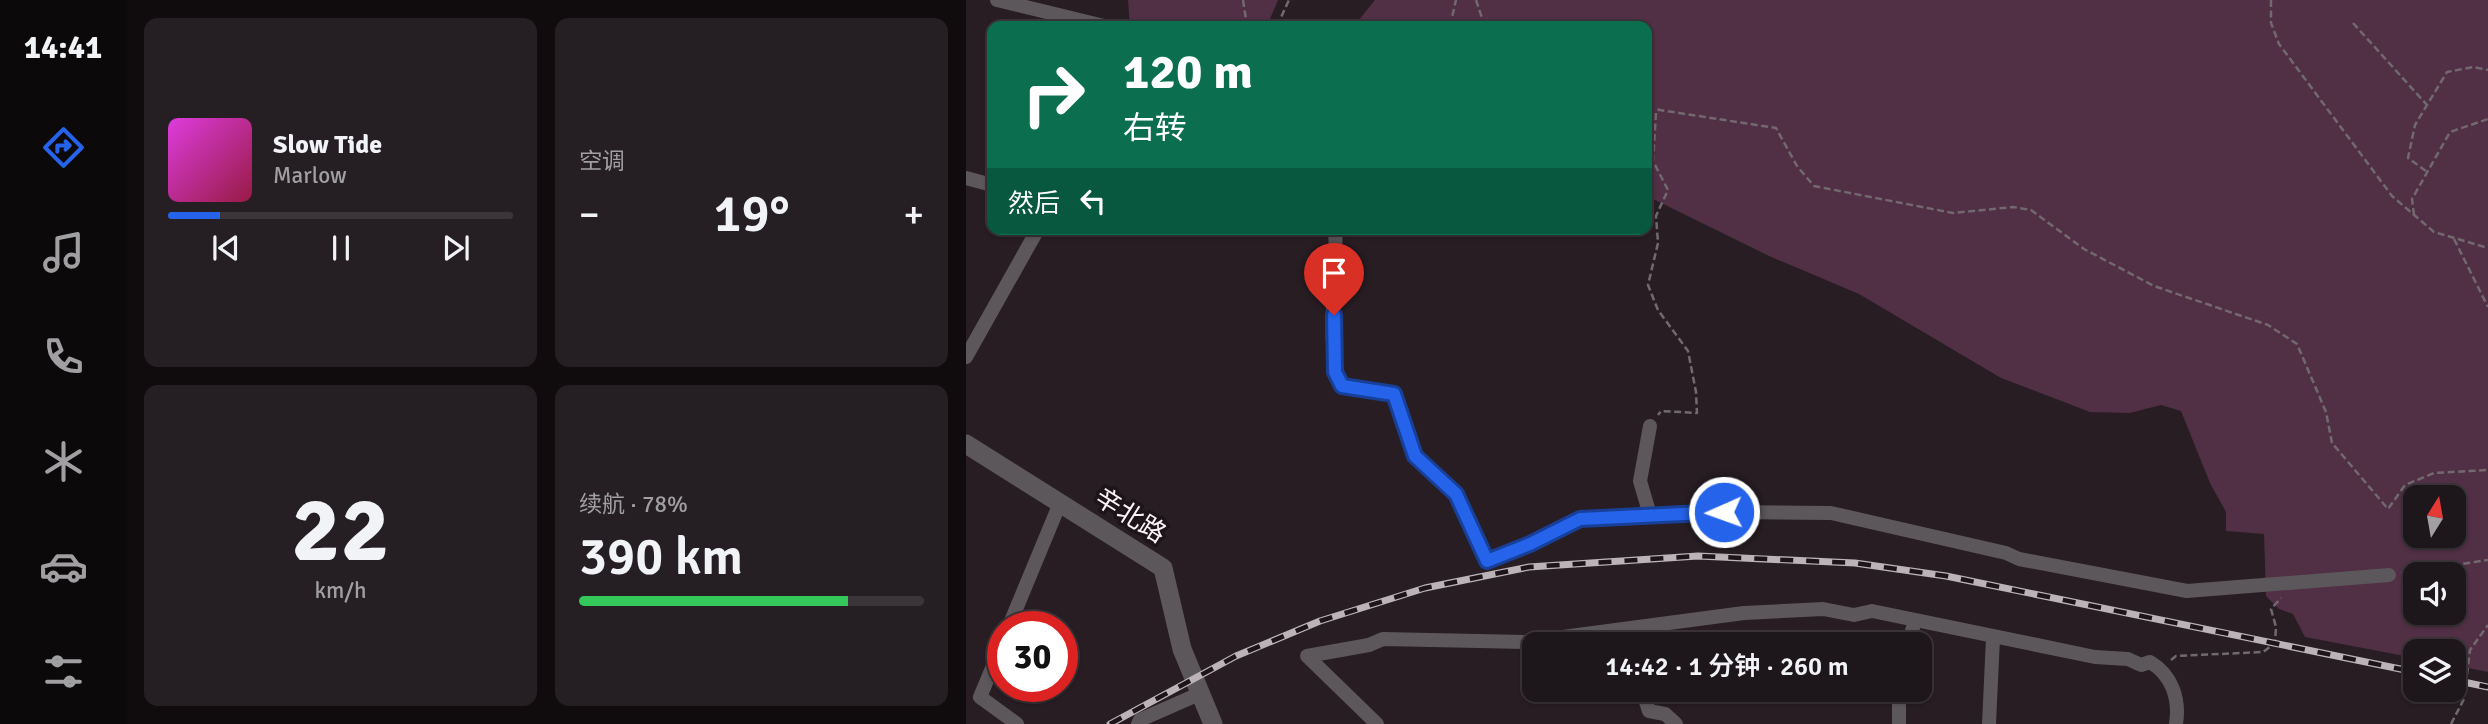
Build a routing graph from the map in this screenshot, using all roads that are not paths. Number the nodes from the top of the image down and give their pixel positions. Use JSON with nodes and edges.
{"nodes":[{"id":1,"x":997,"y":0,"type":"edge"},
{"id":2,"x":1083,"y":21,"type":"edge"},
{"id":3,"x":966,"y":178,"type":"edge"},
{"id":4,"x":987,"y":184,"type":"edge"},
{"id":5,"x":1035,"y":235,"type":"edge"},
{"id":6,"x":1336,"y":235,"type":"edge"},
{"id":7,"x":966,"y":357,"type":"edge"},
{"id":8,"x":1650,"y":426,"type":"road end"},
{"id":9,"x":966,"y":444,"type":"edge"},
{"id":10,"x":1060,"y":503,"type":"junction"},
{"id":11,"x":1650,"y":514,"type":"junction"},
{"id":12,"x":2389,"y":575,"type":"road end"},
{"id":13,"x":1015,"y":611,"type":"edge"},
{"id":14,"x":1914,"y":621,"type":"junction"},
{"id":15,"x":1658,"y":632,"type":"edge"},
{"id":16,"x":1911,"y":632,"type":"edge"},
{"id":17,"x":1993,"y":638,"type":"junction"},
{"id":18,"x":1522,"y":642,"type":"edge"},
{"id":19,"x":987,"y":680,"type":"edge"},
{"id":20,"x":1199,"y":694,"type":"junction"},
{"id":21,"x":1646,"y":702,"type":"edge"},
{"id":22,"x":1899,"y":702,"type":"edge"},
{"id":23,"x":1017,"y":724,"type":"edge"},
{"id":24,"x":1138,"y":724,"type":"edge"},
{"id":25,"x":1213,"y":724,"type":"edge"},
{"id":26,"x":1377,"y":724,"type":"edge"},
{"id":27,"x":1676,"y":724,"type":"edge"},
{"id":28,"x":1899,"y":724,"type":"edge"},
{"id":29,"x":1989,"y":724,"type":"edge"},
{"id":30,"x":2176,"y":724,"type":"edge"}],
"edges":[{"from":1,"to":2,"type":"street"},
{"from":3,"to":4,"type":"street"},
{"from":5,"to":7,"type":"street"},
{"from":6,"to":11,"type":"street"},
{"from":8,"to":11,"type":"street"},
{"from":9,"to":10,"type":"street","name":"辛北路"},
{"from":10,"to":13,"type":"street"},
{"from":10,"to":20,"type":"street","name":"辛北路"},
{"from":11,"to":12,"type":"street"},
{"from":14,"to":15,"type":"street"},
{"from":14,"to":16,"type":"street"},
{"from":14,"to":17,"type":"street"},
{"from":17,"to":29,"type":"street"},
{"from":17,"to":30,"type":"street"},
{"from":18,"to":26,"type":"street"},
{"from":19,"to":23,"type":"street"},
{"from":20,"to":24,"type":"street"},
{"from":20,"to":25,"type":"street","name":"辛北路"},
{"from":21,"to":27,"type":"street"},
{"from":22,"to":28,"type":"street"}]}
